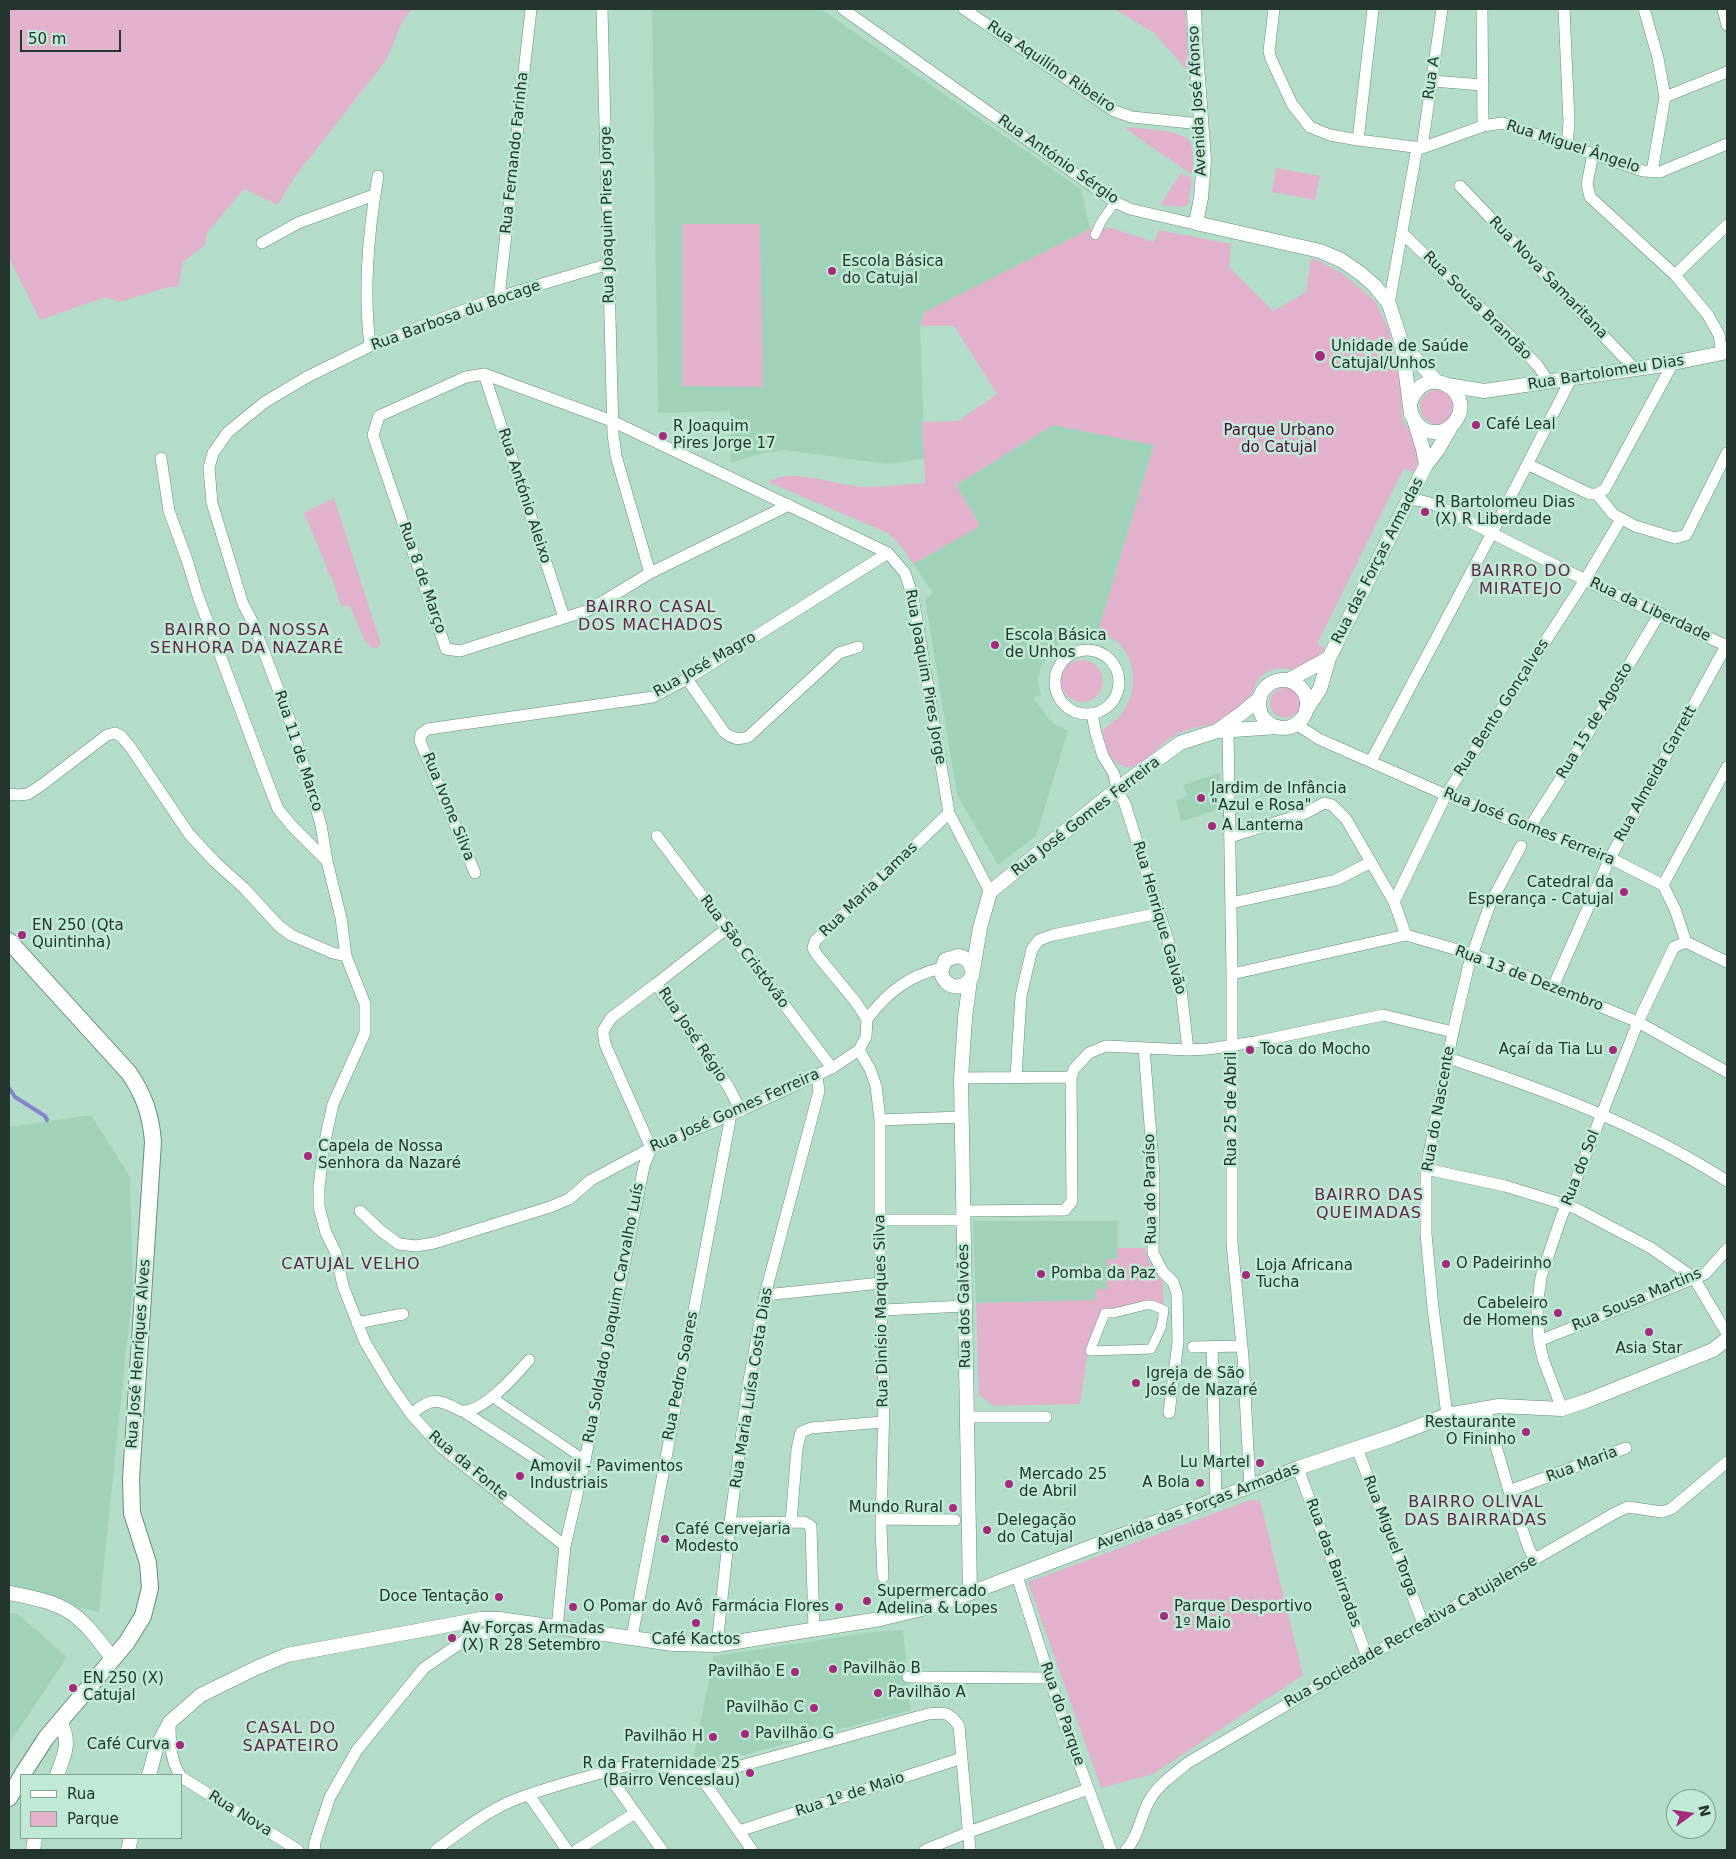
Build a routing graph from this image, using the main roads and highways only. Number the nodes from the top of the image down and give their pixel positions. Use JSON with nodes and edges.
{"nodes":[{"id":1,"x":9,"y":941,"type":"edge"},
{"id":2,"x":23,"y":1774,"type":"edge"},
{"id":3,"x":20,"y":1779,"type":"edge"},
{"id":4,"x":9,"y":1798,"type":"edge"}],
"edges":[{"from":1,"to":2,"type":"main road","name":"Rua José Henriques Alves"},
{"from":3,"to":4,"type":"main road","name":"Rua José Henriques Alves"}]}
